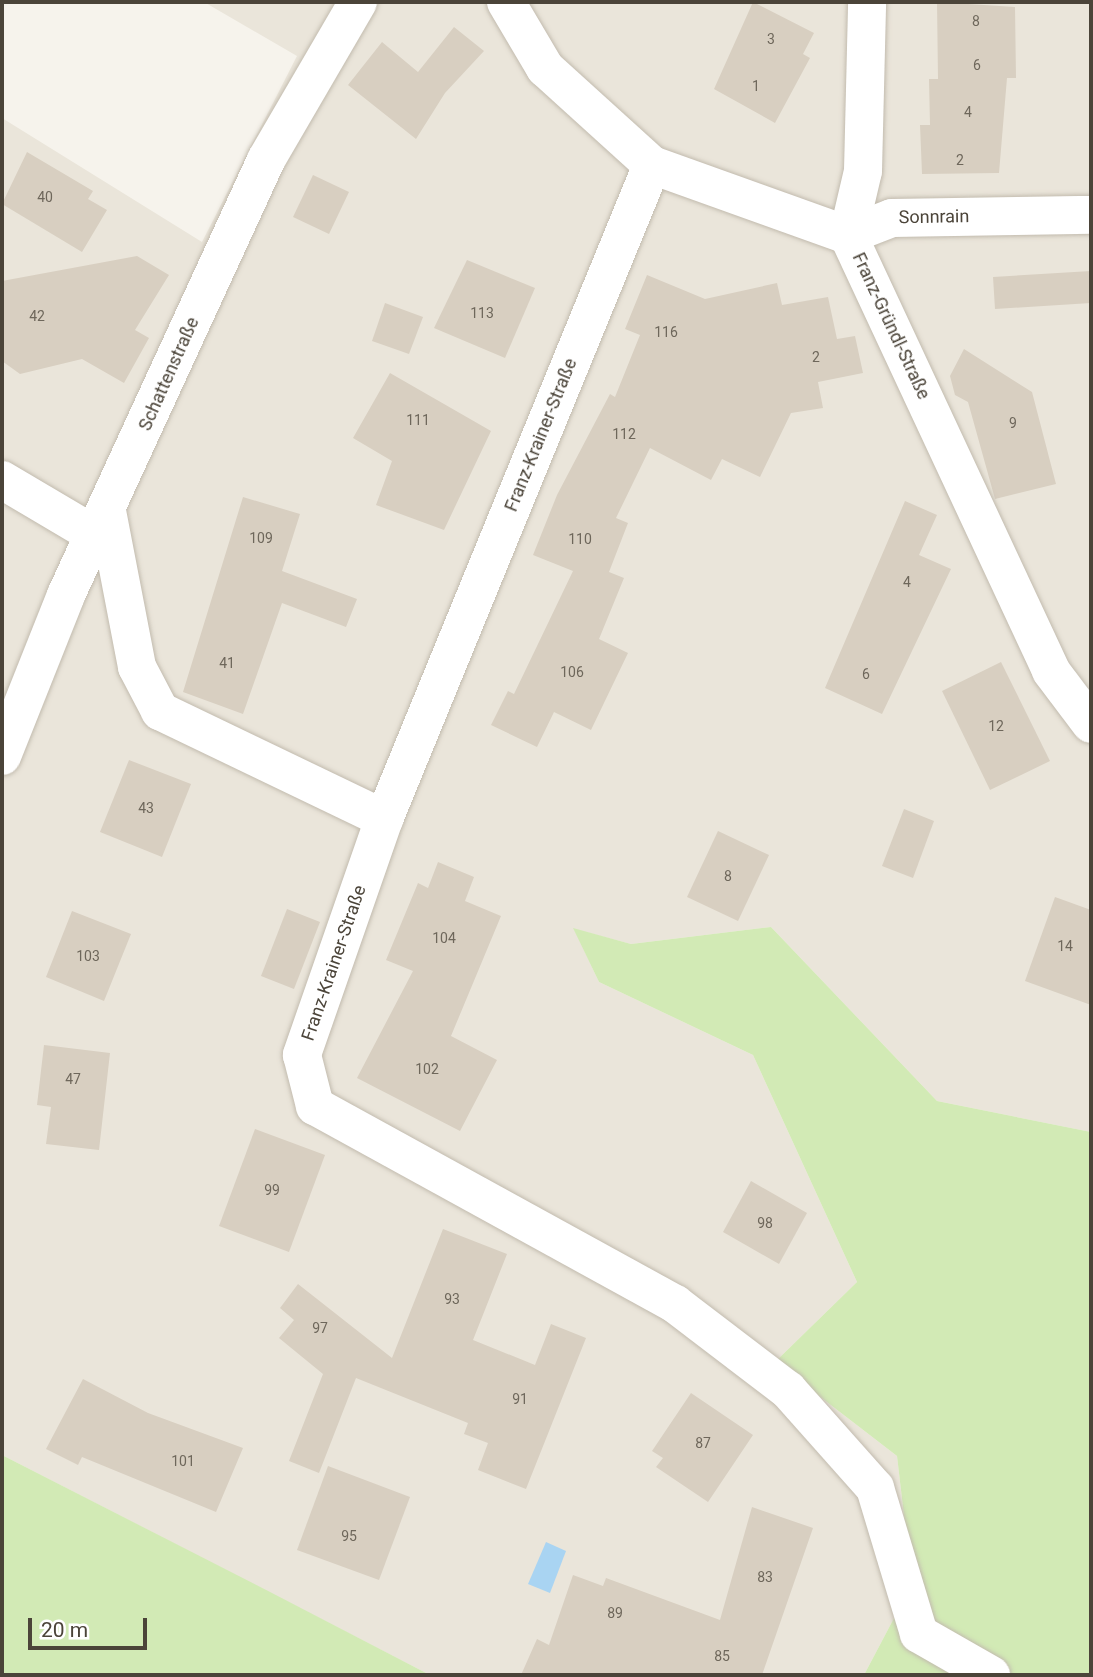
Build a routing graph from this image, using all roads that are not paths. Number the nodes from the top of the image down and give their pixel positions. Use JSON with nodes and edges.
{"nodes":[{"id":1,"x":358,"y":2,"type":"edge"},
{"id":2,"x":506,"y":2,"type":"edge"},
{"id":3,"x":867,"y":2,"type":"edge"},
{"id":4,"x":652,"y":165,"type":"junction"},
{"id":5,"x":1091,"y":215,"type":"edge"},
{"id":6,"x":848,"y":235,"type":"junction"},
{"id":7,"x":2,"y":480,"type":"edge"},
{"id":8,"x":101,"y":523,"type":"junction"},
{"id":9,"x":1091,"y":723,"type":"edge"},
{"id":10,"x":2,"y":756,"type":"edge"},
{"id":11,"x":384,"y":819,"type":"junction"},
{"id":12,"x":991,"y":1675,"type":"edge"}],
"edges":[{"from":1,"to":8,"type":"street","name":"Schattenstraße"},
{"from":2,"to":4,"type":"street","name":"Franz-Gründl-Straße"},
{"from":3,"to":6,"type":"street"},
{"from":4,"to":6,"type":"street","name":"Franz-Gründl-Straße"},
{"from":4,"to":11,"type":"street","name":"Franz-Krainer-Straße"},
{"from":5,"to":6,"type":"street","name":"Sonnrain"},
{"from":6,"to":9,"type":"street","name":"Franz-Gründl-Straße"},
{"from":7,"to":8,"type":"street"},
{"from":8,"to":10,"type":"street","name":"Schattenstraße"},
{"from":8,"to":11,"type":"street"},
{"from":11,"to":12,"type":"street","name":"Franz-Krainer-Straße"}]}
